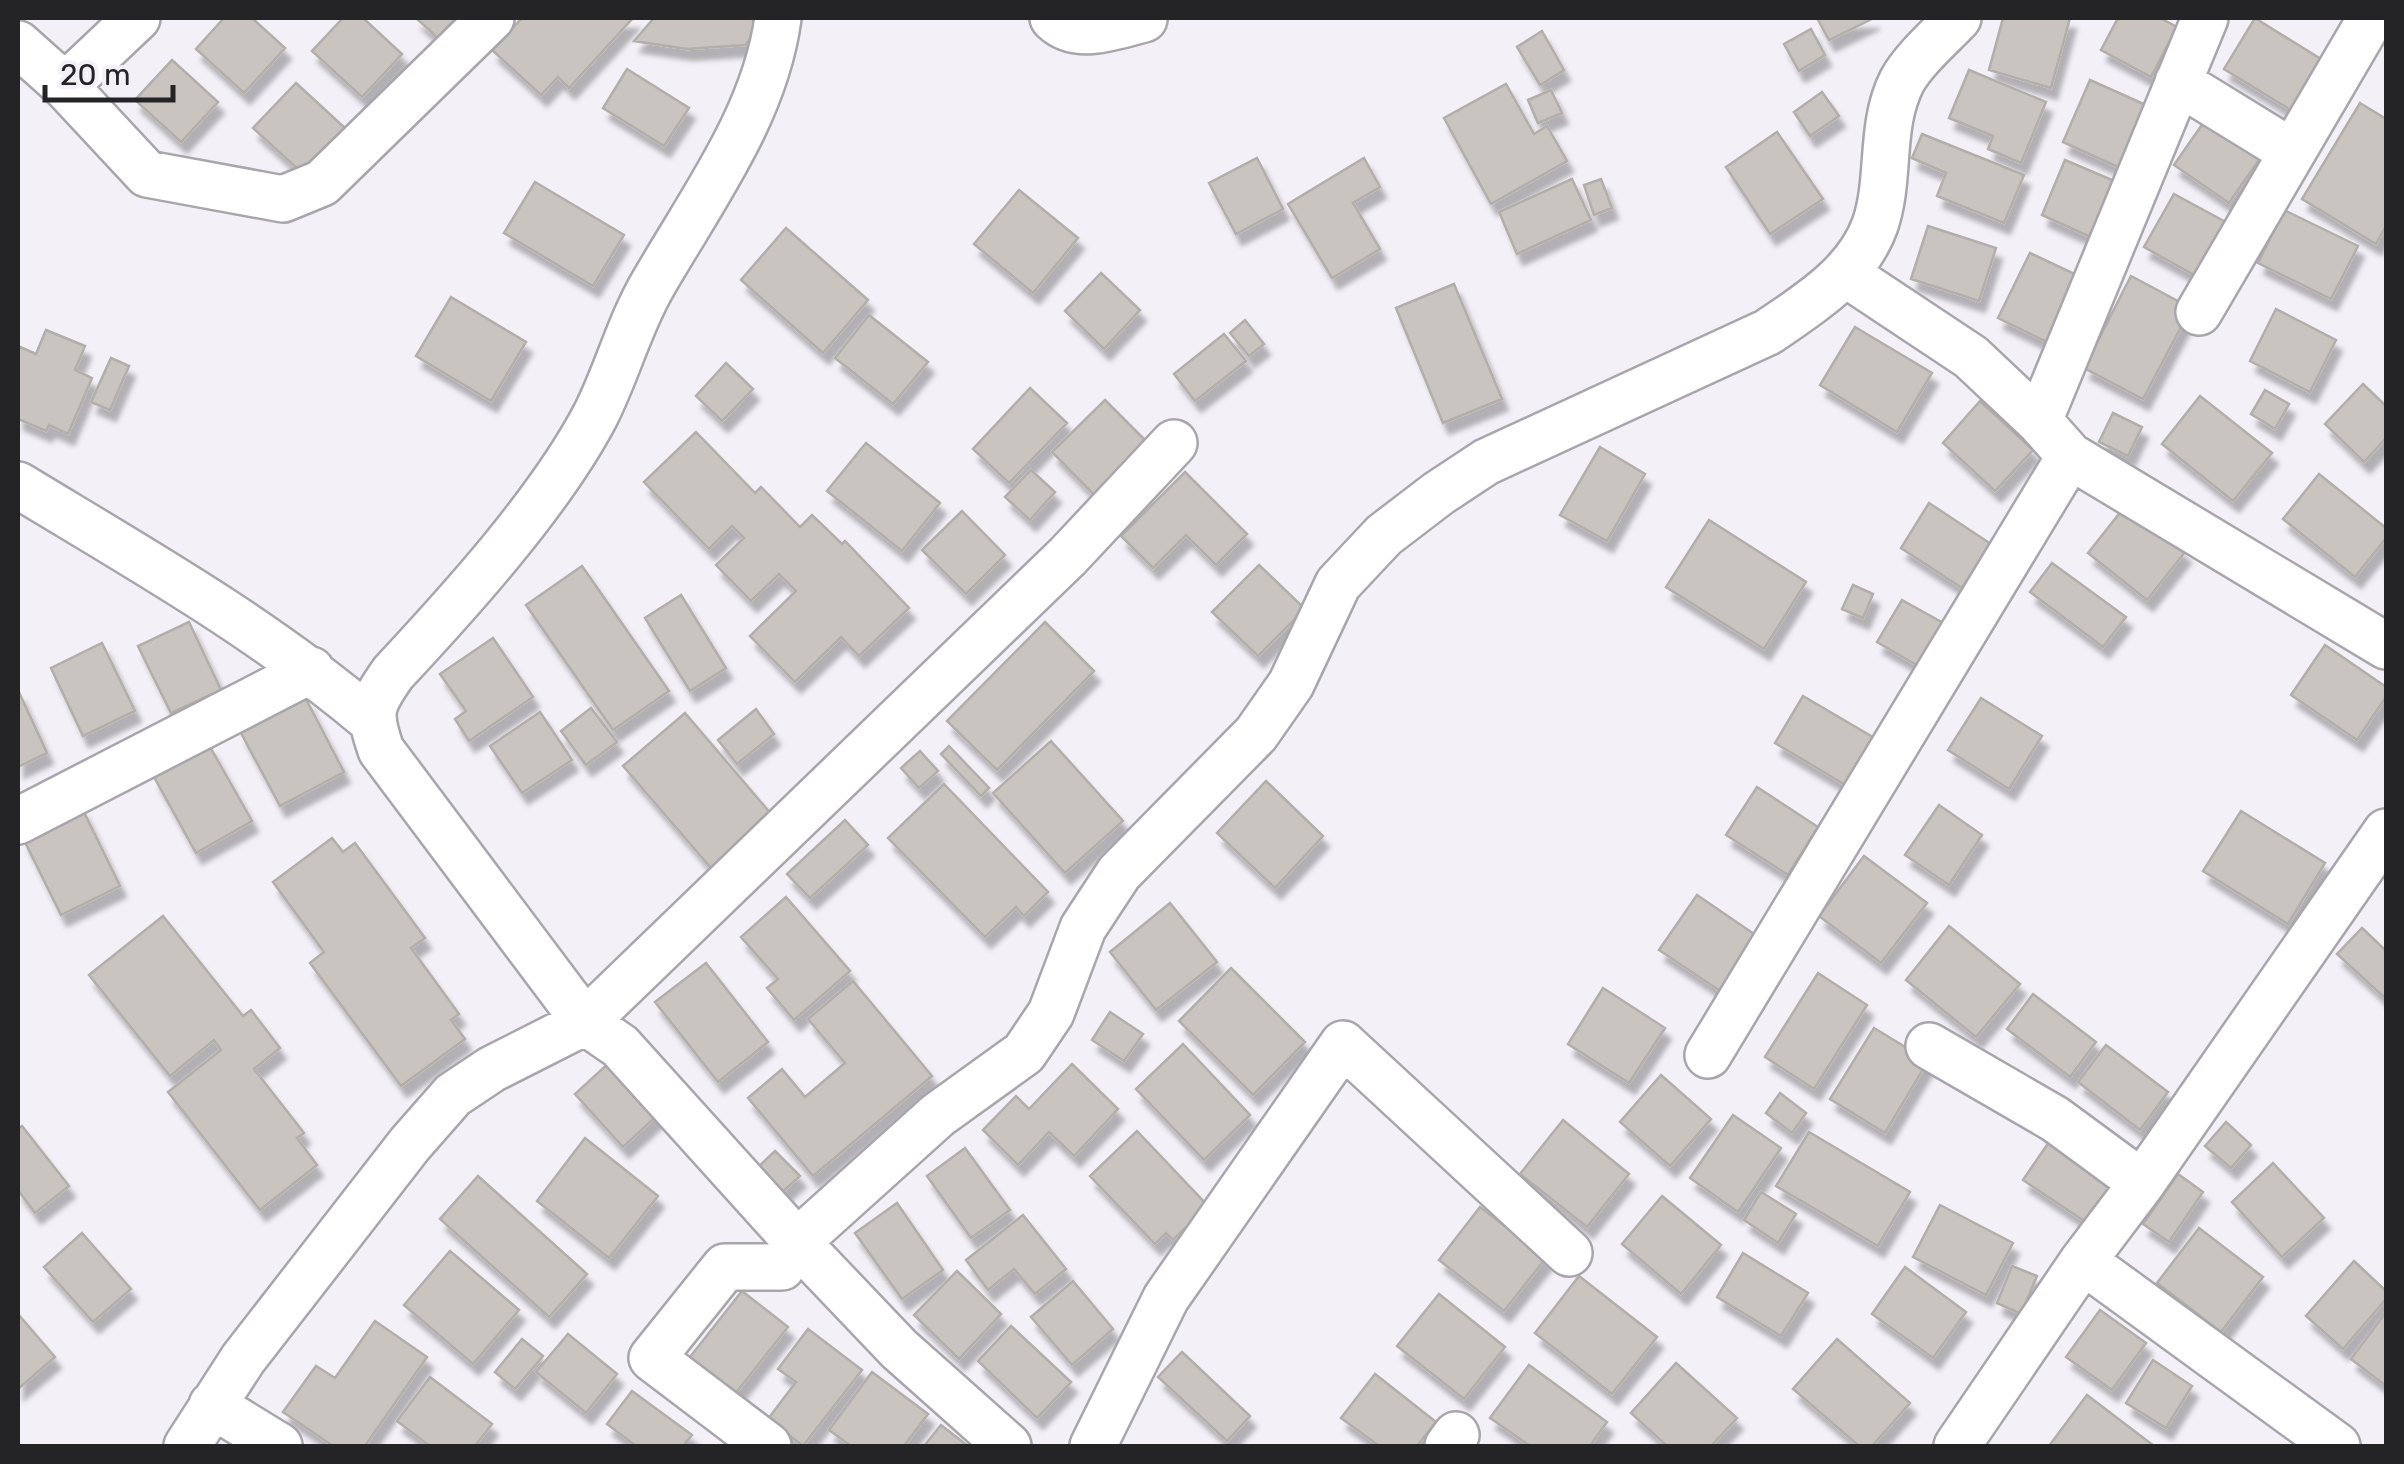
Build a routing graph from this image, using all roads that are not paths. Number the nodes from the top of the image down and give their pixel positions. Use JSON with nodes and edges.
{"nodes":[{"id":1,"x":136,"y":18,"type":"edge"},
{"id":2,"x":491,"y":18,"type":"edge"},
{"id":3,"x":778,"y":18,"type":"edge"},
{"id":4,"x":1053,"y":18,"type":"edge"},
{"id":5,"x":1958,"y":18,"type":"edge"},
{"id":6,"x":2204,"y":18,"type":"edge"},
{"id":7,"x":2371,"y":18,"type":"edge"},
{"id":8,"x":1144,"y":19,"type":"edge"},
{"id":9,"x":18,"y":44,"type":"edge"},
{"id":10,"x":2178,"y":82,"type":"junction"},
{"id":11,"x":65,"y":86,"type":"junction"},
{"id":12,"x":2292,"y":152,"type":"junction"},
{"id":13,"x":1846,"y":274,"type":"junction"},
{"id":14,"x":2199,"y":312,"type":"dead end"},
{"id":15,"x":2039,"y":421,"type":"junction"},
{"id":16,"x":1174,"y":443,"type":"dead end"},
{"id":17,"x":2070,"y":456,"type":"junction"},
{"id":18,"x":18,"y":485,"type":"edge"},
{"id":19,"x":2386,"y":646,"type":"edge"},
{"id":20,"x":312,"y":670,"type":"junction"},
{"id":21,"x":371,"y":720,"type":"junction"},
{"id":22,"x":18,"y":822,"type":"edge"},
{"id":23,"x":2386,"y":832,"type":"edge"},
{"id":24,"x":585,"y":1022,"type":"junction"},
{"id":25,"x":1929,"y":1046,"type":"dead end"},
{"id":26,"x":1708,"y":1055,"type":"dead end"},
{"id":27,"x":2142,"y":1184,"type":"junction"},
{"id":28,"x":797,"y":1242,"type":"junction"},
{"id":29,"x":1570,"y":1253,"type":"dead end"},
{"id":30,"x":2083,"y":1261,"type":"junction"},
{"id":31,"x":212,"y":1404,"type":"junction"},
{"id":32,"x":186,"y":1446,"type":"edge"},
{"id":33,"x":279,"y":1446,"type":"edge"},
{"id":34,"x":768,"y":1446,"type":"edge"},
{"id":35,"x":1008,"y":1446,"type":"edge"},
{"id":36,"x":1094,"y":1446,"type":"edge"},
{"id":37,"x":1957,"y":1446,"type":"edge"},
{"id":38,"x":2337,"y":1446,"type":"edge"}],
"edges":[{"from":1,"to":11,"type":"street"},
{"from":2,"to":11,"type":"street"},
{"from":3,"to":21,"type":"street"},
{"from":4,"to":8,"type":"street"},
{"from":5,"to":13,"type":"street"},
{"from":6,"to":10,"type":"street"},
{"from":7,"to":12,"type":"street"},
{"from":9,"to":11,"type":"street"},
{"from":10,"to":12,"type":"street"},
{"from":10,"to":15,"type":"street"},
{"from":12,"to":14,"type":"street"},
{"from":13,"to":15,"type":"street"},
{"from":13,"to":28,"type":"street"},
{"from":15,"to":17,"type":"street"},
{"from":16,"to":24,"type":"street"},
{"from":17,"to":19,"type":"street"},
{"from":17,"to":26,"type":"street"},
{"from":18,"to":20,"type":"street"},
{"from":20,"to":21,"type":"street"},
{"from":20,"to":22,"type":"street"},
{"from":21,"to":24,"type":"street"},
{"from":23,"to":27,"type":"street"},
{"from":24,"to":28,"type":"street"},
{"from":24,"to":31,"type":"street"},
{"from":25,"to":27,"type":"street"},
{"from":27,"to":30,"type":"street"},
{"from":28,"to":34,"type":"street"},
{"from":28,"to":35,"type":"street"},
{"from":29,"to":36,"type":"street"},
{"from":30,"to":37,"type":"street"},
{"from":30,"to":38,"type":"street"},
{"from":31,"to":32,"type":"street"},
{"from":31,"to":33,"type":"street"}]}
